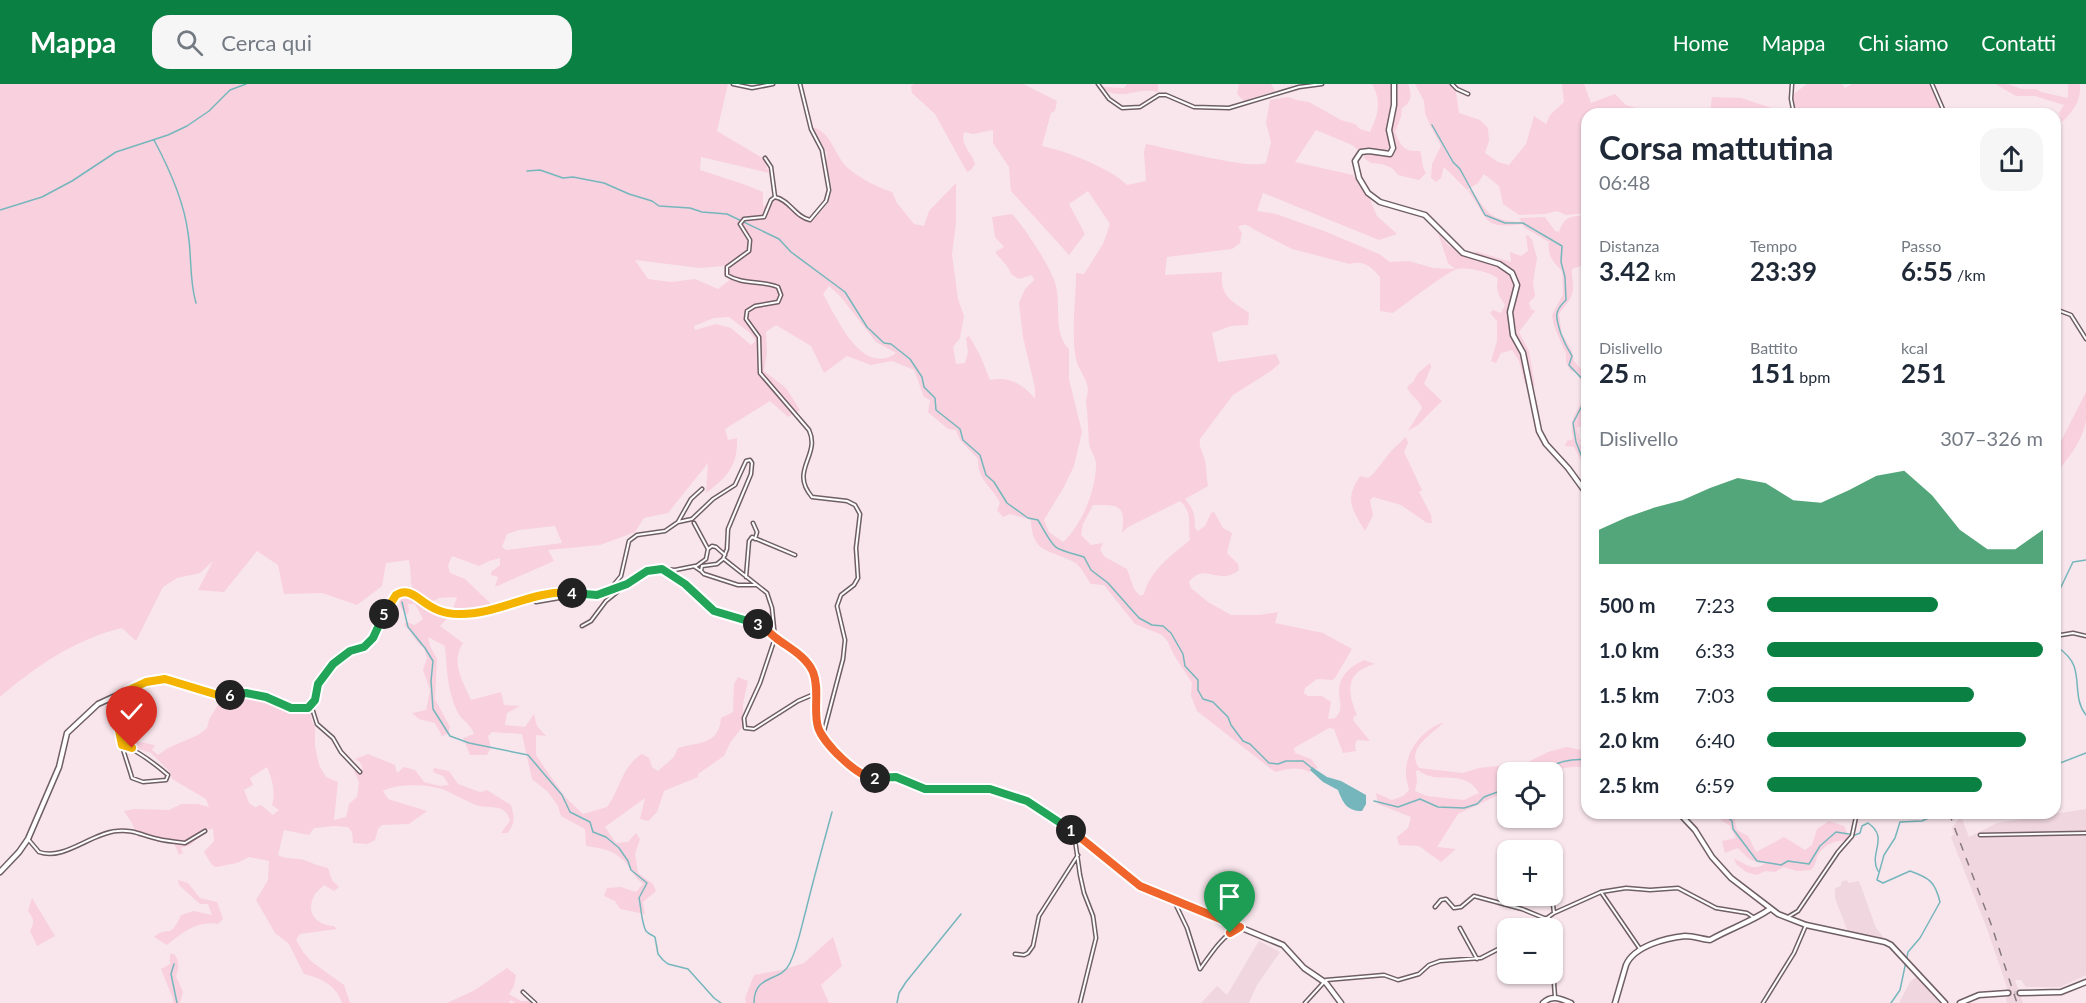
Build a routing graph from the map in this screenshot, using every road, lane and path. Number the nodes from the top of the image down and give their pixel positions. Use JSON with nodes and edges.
{"nodes":[{"id":1,"x":733,"y":84,"type":"edge"},
{"id":2,"x":772,"y":84,"type":"edge"},
{"id":3,"x":800,"y":84,"type":"edge"},
{"id":4,"x":1098,"y":84,"type":"edge"},
{"id":5,"x":1322,"y":84,"type":"edge"},
{"id":6,"x":1394,"y":84,"type":"edge"},
{"id":7,"x":1452,"y":84,"type":"edge"},
{"id":8,"x":1792,"y":84,"type":"edge"},
{"id":9,"x":1932,"y":84,"type":"edge"},
{"id":10,"x":1468,"y":94,"type":"dead end"},
{"id":11,"x":1793,"y":108,"type":"edge"},
{"id":12,"x":1942,"y":108,"type":"edge"},
{"id":13,"x":765,"y":158,"type":"dead end"},
{"id":14,"x":775,"y":197,"type":"junction"},
{"id":15,"x":2061,"y":311,"type":"edge"},
{"id":16,"x":2086,"y":339,"type":"edge"},
{"id":17,"x":1581,"y":486,"type":"edge"},
{"id":18,"x":702,"y":489,"type":"dead end"},
{"id":19,"x":678,"y":522,"type":"junction"},
{"id":20,"x":694,"y":523,"type":"dead end"},
{"id":21,"x":753,"y":523,"type":"dead end"},
{"id":22,"x":755,"y":538,"type":"junction"},
{"id":23,"x":708,"y":549,"type":"junction"},
{"id":24,"x":725,"y":555,"type":"junction"},
{"id":25,"x":795,"y":555,"type":"dead end"},
{"id":26,"x":723,"y":559,"type":"junction"},
{"id":27,"x":696,"y":566,"type":"junction"},
{"id":28,"x":662,"y":569,"type":"junction"},
{"id":29,"x":701,"y":571,"type":"junction"},
{"id":30,"x":746,"y":577,"type":"junction"},
{"id":31,"x":627,"y":584,"type":"junction"},
{"id":32,"x":758,"y":585,"type":"junction"},
{"id":33,"x":609,"y":591,"type":"junction"},
{"id":34,"x":535,"y":597,"type":"junction"},
{"id":35,"x":565,"y":597,"type":"dead end"},
{"id":36,"x":582,"y":626,"type":"dead end"},
{"id":37,"x":2061,"y":635,"type":"edge"},
{"id":38,"x":2086,"y":636,"type":"edge"},
{"id":39,"x":775,"y":638,"type":"junction"},
{"id":40,"x":129,"y":690,"type":"junction"},
{"id":41,"x":816,"y":697,"type":"junction"},
{"id":42,"x":311,"y":705,"type":"junction"},
{"id":43,"x":823,"y":735,"type":"junction"},
{"id":44,"x":122,"y":745,"type":"junction"},
{"id":45,"x":360,"y":772,"type":"dead end"},
{"id":46,"x":1685,"y":819,"type":"edge"},
{"id":47,"x":1855,"y":819,"type":"edge"},
{"id":48,"x":205,"y":831,"type":"dead end"},
{"id":49,"x":1074,"y":833,"type":"junction"},
{"id":50,"x":2086,"y":833,"type":"edge"},
{"id":51,"x":1980,"y":835,"type":"dead end"},
{"id":52,"x":28,"y":839,"type":"junction"},
{"id":53,"x":1078,"y":855,"type":"junction"},
{"id":54,"x":0,"y":872,"type":"edge"},
{"id":55,"x":1601,"y":892,"type":"junction"},
{"id":56,"x":1173,"y":900,"type":"junction"},
{"id":57,"x":1553,"y":906,"type":"edge"},
{"id":58,"x":1435,"y":907,"type":"dead end"},
{"id":59,"x":1770,"y":909,"type":"junction"},
{"id":60,"x":1554,"y":913,"type":"junction"},
{"id":61,"x":1544,"y":918,"type":"edge"},
{"id":62,"x":1550,"y":918,"type":"edge"},
{"id":63,"x":1787,"y":918,"type":"junction"},
{"id":64,"x":1755,"y":919,"type":"junction"},
{"id":65,"x":1806,"y":925,"type":"junction"},
{"id":66,"x":1240,"y":927,"type":"junction"},
{"id":67,"x":1460,"y":928,"type":"dead end"},
{"id":68,"x":1497,"y":949,"type":"edge"},
{"id":69,"x":1640,"y":950,"type":"junction"},
{"id":70,"x":1015,"y":954,"type":"dead end"},
{"id":71,"x":1477,"y":959,"type":"junction"},
{"id":72,"x":1323,"y":981,"type":"junction"},
{"id":73,"x":2086,"y":982,"type":"edge"},
{"id":74,"x":1554,"y":984,"type":"edge"},
{"id":75,"x":523,"y":992,"type":"dead end"},
{"id":76,"x":2008,"y":993,"type":"tunnel mouth"},
{"id":77,"x":2020,"y":993,"type":"tunnel mouth"},
{"id":78,"x":1555,"y":997,"type":"junction"},
{"id":79,"x":535,"y":1003,"type":"edge"},
{"id":80,"x":1080,"y":1003,"type":"edge"},
{"id":81,"x":1305,"y":1003,"type":"edge"},
{"id":82,"x":1341,"y":1003,"type":"edge"},
{"id":83,"x":1543,"y":1003,"type":"edge"},
{"id":84,"x":1571,"y":1003,"type":"edge"},
{"id":85,"x":1615,"y":1003,"type":"edge"},
{"id":86,"x":1763,"y":1003,"type":"edge"},
{"id":87,"x":1945,"y":1003,"type":"edge"},
{"id":88,"x":1960,"y":1003,"type":"edge"}],
"edges":[{"from":1,"to":2,"type":"street"},
{"from":3,"to":14,"type":"street"},
{"from":4,"to":5,"type":"street"},
{"from":6,"to":17,"type":"street"},
{"from":7,"to":10,"type":"street"},
{"from":8,"to":11,"type":"street"},
{"from":9,"to":12,"type":"street"},
{"from":13,"to":14,"type":"street"},
{"from":14,"to":43,"type":"street"},
{"from":15,"to":16,"type":"street"},
{"from":18,"to":19,"type":"street"},
{"from":19,"to":24,"type":"street"},
{"from":19,"to":33,"type":"street"},
{"from":20,"to":23,"type":"street"},
{"from":21,"to":22,"type":"street"},
{"from":22,"to":25,"type":"street"},
{"from":22,"to":30,"type":"street"},
{"from":23,"to":24,"type":"street"},
{"from":23,"to":27,"type":"street"},
{"from":24,"to":26,"type":"street"},
{"from":26,"to":29,"type":"street"},
{"from":26,"to":30,"type":"street"},
{"from":27,"to":28,"type":"street"},
{"from":27,"to":29,"type":"street"},
{"from":28,"to":31,"type":"street"},
{"from":28,"to":39,"type":"street"},
{"from":29,"to":32,"type":"street"},
{"from":30,"to":32,"type":"street"},
{"from":31,"to":33,"type":"street"},
{"from":31,"to":36,"type":"street"},
{"from":32,"to":39,"type":"street"},
{"from":33,"to":34,"type":"street"},
{"from":34,"to":35,"type":"street"},
{"from":34,"to":42,"type":"street"},
{"from":37,"to":38,"type":"street"},
{"from":39,"to":41,"type":"street"},
{"from":39,"to":41,"type":"street"},
{"from":40,"to":42,"type":"street"},
{"from":40,"to":44,"type":"street"},
{"from":40,"to":52,"type":"street"},
{"from":41,"to":43,"type":"street"},
{"from":42,"to":45,"type":"street"},
{"from":43,"to":49,"type":"street"},
{"from":44,"to":44,"type":"street"},
{"from":46,"to":59,"type":"street"},
{"from":47,"to":63,"type":"street"},
{"from":48,"to":52,"type":"street"},
{"from":49,"to":53,"type":"street"},
{"from":49,"to":56,"type":"street"},
{"from":50,"to":51,"type":"street"},
{"from":52,"to":54,"type":"street"},
{"from":53,"to":70,"type":"street"},
{"from":53,"to":80,"type":"street"},
{"from":55,"to":60,"type":"street"},
{"from":55,"to":64,"type":"street"},
{"from":55,"to":69,"type":"street"},
{"from":56,"to":66,"type":"street"},
{"from":56,"to":66,"type":"street"},
{"from":57,"to":60,"type":"street"},
{"from":58,"to":61,"type":"street"},
{"from":59,"to":63,"type":"street"},
{"from":59,"to":64,"type":"street"},
{"from":60,"to":62,"type":"street"},
{"from":63,"to":65,"type":"street"},
{"from":64,"to":69,"type":"street"},
{"from":65,"to":86,"type":"street"},
{"from":65,"to":87,"type":"street"},
{"from":66,"to":72,"type":"street"},
{"from":67,"to":71,"type":"street"},
{"from":68,"to":71,"type":"street"},
{"from":69,"to":85,"type":"street"},
{"from":71,"to":72,"type":"street"},
{"from":72,"to":81,"type":"street"},
{"from":72,"to":82,"type":"street"},
{"from":73,"to":77,"type":"street"},
{"from":74,"to":78,"type":"street"},
{"from":75,"to":79,"type":"street"},
{"from":76,"to":88,"type":"street"},
{"from":78,"to":83,"type":"street"},
{"from":78,"to":84,"type":"street"}]}
